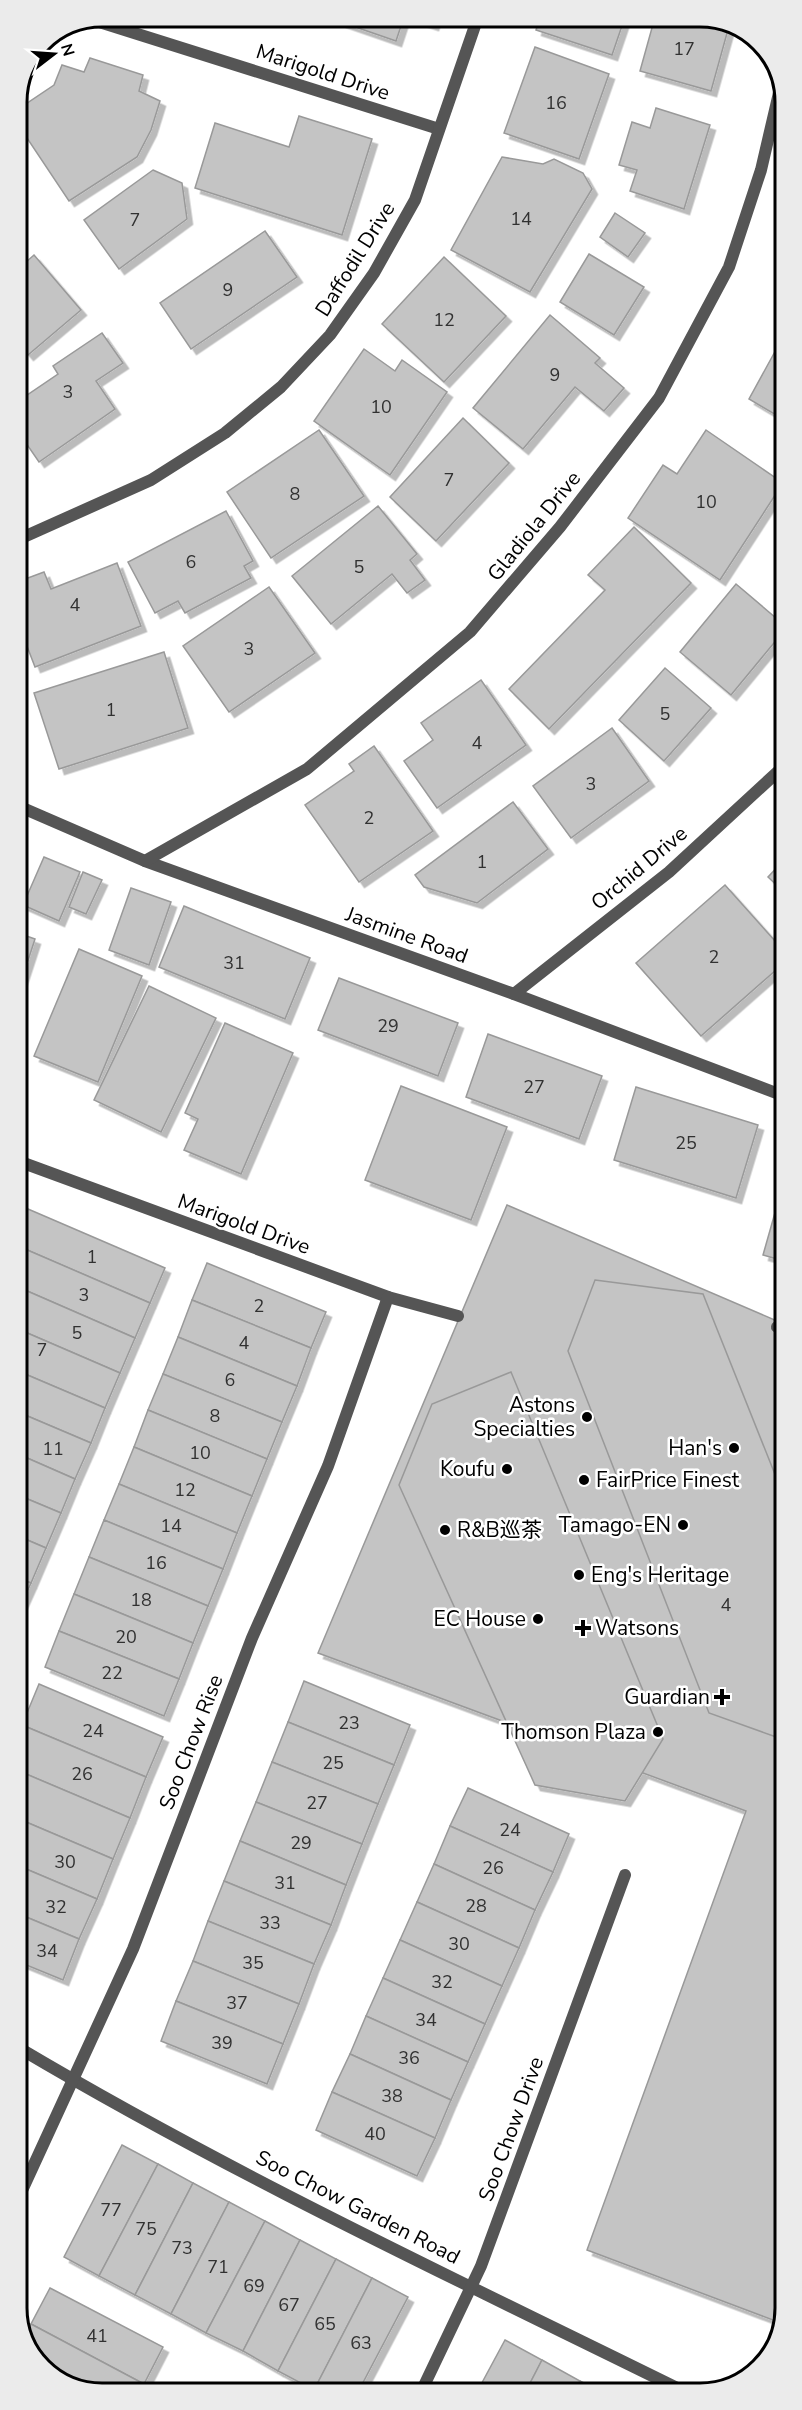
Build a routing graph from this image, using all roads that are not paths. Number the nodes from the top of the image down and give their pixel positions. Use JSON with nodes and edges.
{"nodes":[{"id":1,"x":115,"y":27,"type":"edge"},
{"id":2,"x":475,"y":27,"type":"edge"},
{"id":3,"x":775,"y":113,"type":"edge"},
{"id":4,"x":439,"y":129,"type":"junction"},
{"id":5,"x":27,"y":536,"type":"edge"},
{"id":6,"x":775,"y":774,"type":"edge"},
{"id":7,"x":27,"y":810,"type":"edge"},
{"id":8,"x":145,"y":861,"type":"junction"},
{"id":9,"x":514,"y":994,"type":"junction"},
{"id":10,"x":775,"y":1093,"type":"edge"},
{"id":11,"x":27,"y":1164,"type":"edge"},
{"id":12,"x":388,"y":1297,"type":"junction"},
{"id":13,"x":458,"y":1316,"type":"dead end"},
{"id":14,"x":625,"y":1875,"type":"dead end"},
{"id":15,"x":27,"y":2053,"type":"edge"},
{"id":16,"x":75,"y":2081,"type":"junction"},
{"id":17,"x":27,"y":2180,"type":"edge"},
{"id":18,"x":473,"y":2287,"type":"junction"},
{"id":19,"x":426,"y":2383,"type":"edge"},
{"id":20,"x":667,"y":2383,"type":"edge"}],
"edges":[{"from":1,"to":4,"type":"street","name":"Marigold Drive"},
{"from":2,"to":4,"type":"street","name":"Daffodil Drive"},
{"from":3,"to":8,"type":"street","name":"Gladiola Drive"},
{"from":4,"to":5,"type":"street","name":"Daffodil Drive"},
{"from":6,"to":9,"type":"street","name":"Orchid Drive"},
{"from":7,"to":8,"type":"street","name":"Jasmine Road"},
{"from":8,"to":9,"type":"street","name":"Jasmine Road"},
{"from":9,"to":10,"type":"street","name":"Jasmine Road"},
{"from":11,"to":12,"type":"street","name":"Marigold Drive"},
{"from":12,"to":13,"type":"street","name":"Marigold Drive"},
{"from":12,"to":16,"type":"street","name":"Soo Chow Rise"},
{"from":14,"to":18,"type":"street","name":"Soo Chow Drive"},
{"from":15,"to":16,"type":"street","name":"Soo Chow Garden Road"},
{"from":16,"to":17,"type":"street","name":"Soo Chow Rise"},
{"from":16,"to":18,"type":"street","name":"Soo Chow Garden Road"},
{"from":18,"to":19,"type":"street","name":"Soo Chow Drive"},
{"from":18,"to":20,"type":"street","name":"Soo Chow Garden Road"}]}
